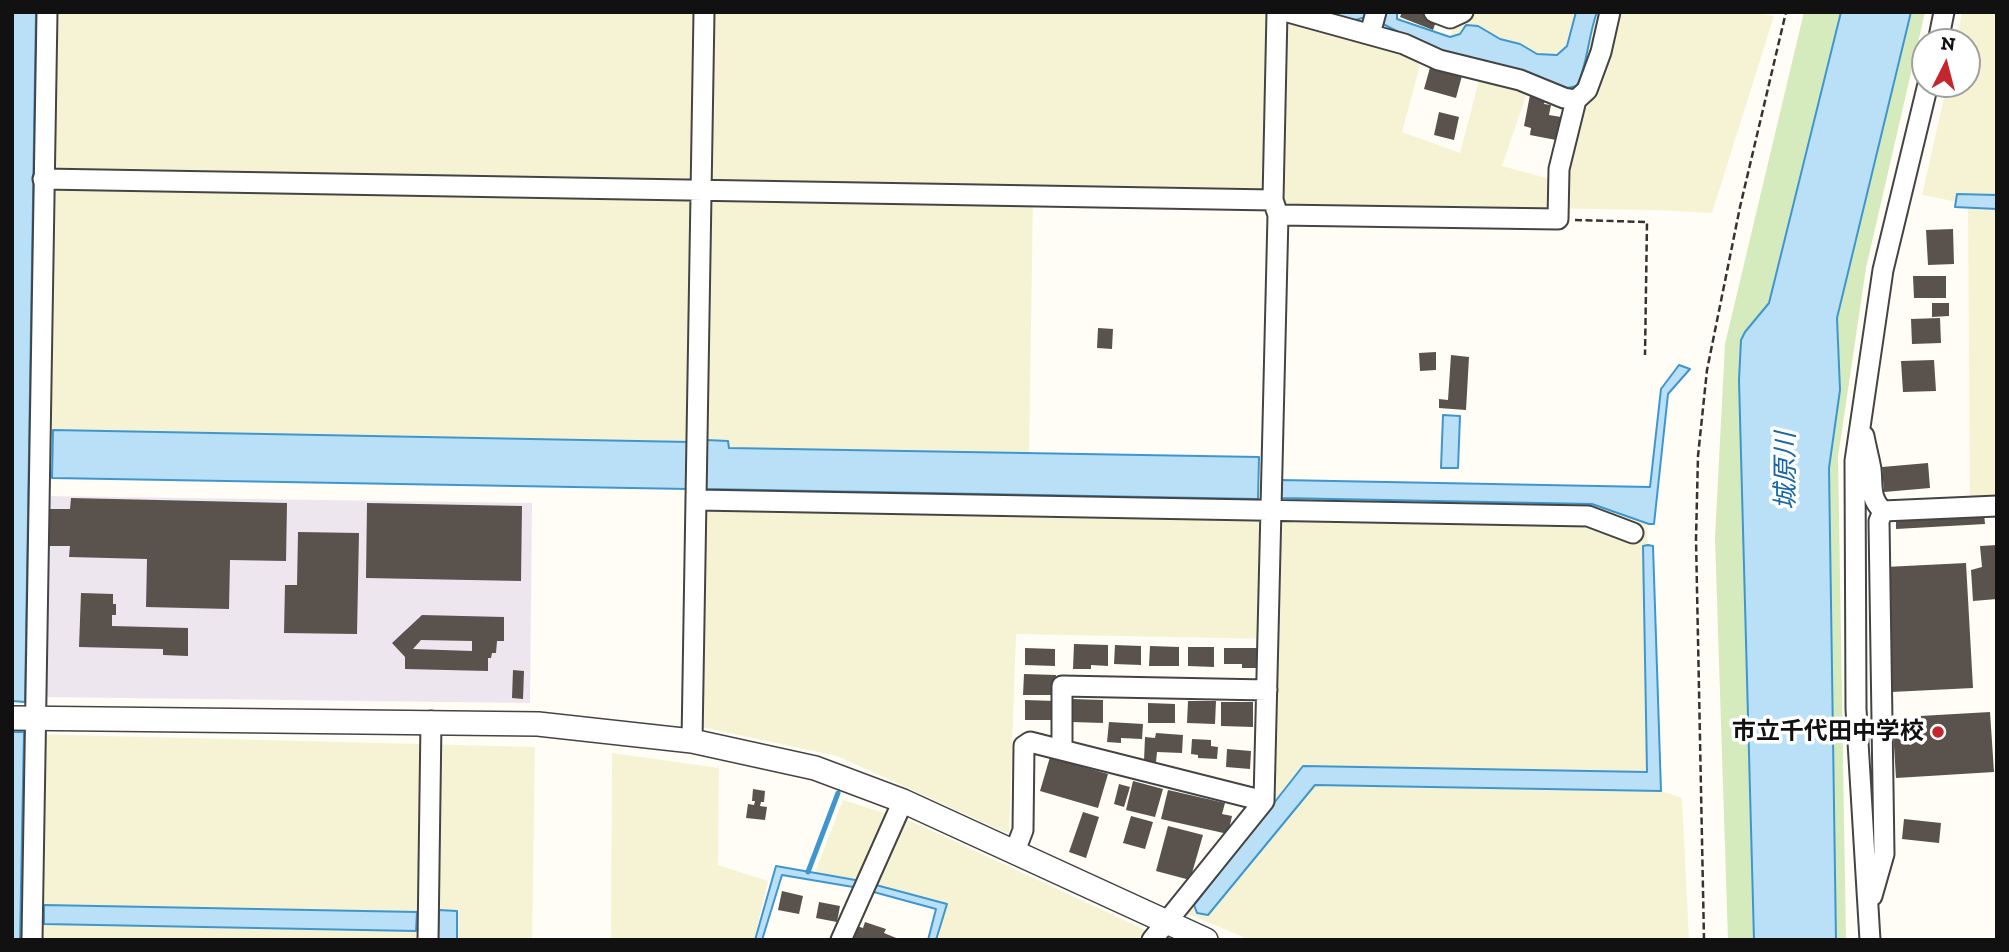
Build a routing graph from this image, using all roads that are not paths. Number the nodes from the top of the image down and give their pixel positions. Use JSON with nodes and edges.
{"nodes":[{"id":1,"x":47,"y":12,"type":"edge"},
{"id":2,"x":705,"y":12,"type":"edge"},
{"id":3,"x":1277,"y":12,"type":"edge"},
{"id":4,"x":1288,"y":12,"type":"edge"},
{"id":5,"x":1434,"y":12,"type":"edge"},
{"id":6,"x":1463,"y":12,"type":"edge"},
{"id":7,"x":1610,"y":12,"type":"edge"},
{"id":8,"x":1373,"y":23,"type":"edge"},
{"id":9,"x":1925,"y":98,"type":"edge"},
{"id":10,"x":1576,"y":100,"type":"junction"},
{"id":11,"x":43,"y":179,"type":"junction"},
{"id":12,"x":702,"y":190,"type":"junction"},
{"id":13,"x":1275,"y":208,"type":"junction"},
{"id":14,"x":1860,"y":418,"type":"junction"},
{"id":15,"x":1271,"y":494,"type":"junction"},
{"id":16,"x":697,"y":500,"type":"junction"},
{"id":17,"x":1997,"y":506,"type":"edge"},
{"id":18,"x":1883,"y":511,"type":"junction"},
{"id":19,"x":1633,"y":533,"type":"dead end"},
{"id":20,"x":1267,"y":690,"type":"junction"},
{"id":21,"x":12,"y":718,"type":"edge"},
{"id":22,"x":36,"y":718,"type":"junction"},
{"id":23,"x":431,"y":721,"type":"junction"},
{"id":24,"x":692,"y":741,"type":"junction"},
{"id":25,"x":1062,"y":750,"type":"junction"},
{"id":26,"x":903,"y":801,"type":"junction"},
{"id":27,"x":1264,"y":801,"type":"junction"},
{"id":28,"x":1015,"y":851,"type":"junction"},
{"id":29,"x":1869,"y":904,"type":"junction"},
{"id":30,"x":1166,"y":922,"type":"junction"},
{"id":31,"x":32,"y":940,"type":"edge"},
{"id":32,"x":428,"y":940,"type":"edge"},
{"id":33,"x":842,"y":940,"type":"edge"},
{"id":34,"x":1152,"y":940,"type":"edge"},
{"id":35,"x":1206,"y":940,"type":"edge"},
{"id":36,"x":1870,"y":940,"type":"edge"}],
"edges":[{"from":1,"to":11,"type":"street"},
{"from":2,"to":12,"type":"street"},
{"from":3,"to":13,"type":"street"},
{"from":4,"to":8,"type":"street"},
{"from":5,"to":6,"type":"street"},
{"from":7,"to":10,"type":"street"},
{"from":8,"to":10,"type":"street"},
{"from":9,"to":14,"type":"street"},
{"from":10,"to":13,"type":"street"},
{"from":11,"to":12,"type":"street"},
{"from":11,"to":22,"type":"street"},
{"from":12,"to":13,"type":"street"},
{"from":12,"to":16,"type":"street"},
{"from":13,"to":15,"type":"street"},
{"from":14,"to":18,"type":"street"},
{"from":14,"to":29,"type":"street"},
{"from":15,"to":16,"type":"street"},
{"from":15,"to":19,"type":"street"},
{"from":15,"to":20,"type":"street"},
{"from":16,"to":24,"type":"street"},
{"from":17,"to":18,"type":"street"},
{"from":18,"to":29,"type":"street"},
{"from":20,"to":25,"type":"street"},
{"from":20,"to":27,"type":"street"},
{"from":21,"to":22,"type":"street"},
{"from":22,"to":23,"type":"street"},
{"from":22,"to":31,"type":"street"},
{"from":23,"to":24,"type":"street"},
{"from":23,"to":32,"type":"street"},
{"from":24,"to":26,"type":"street"},
{"from":25,"to":27,"type":"street"},
{"from":25,"to":28,"type":"street"},
{"from":26,"to":28,"type":"street"},
{"from":26,"to":33,"type":"street"},
{"from":27,"to":30,"type":"street"},
{"from":28,"to":30,"type":"street"},
{"from":29,"to":36,"type":"street"},
{"from":30,"to":34,"type":"street"},
{"from":30,"to":35,"type":"street"}]}
